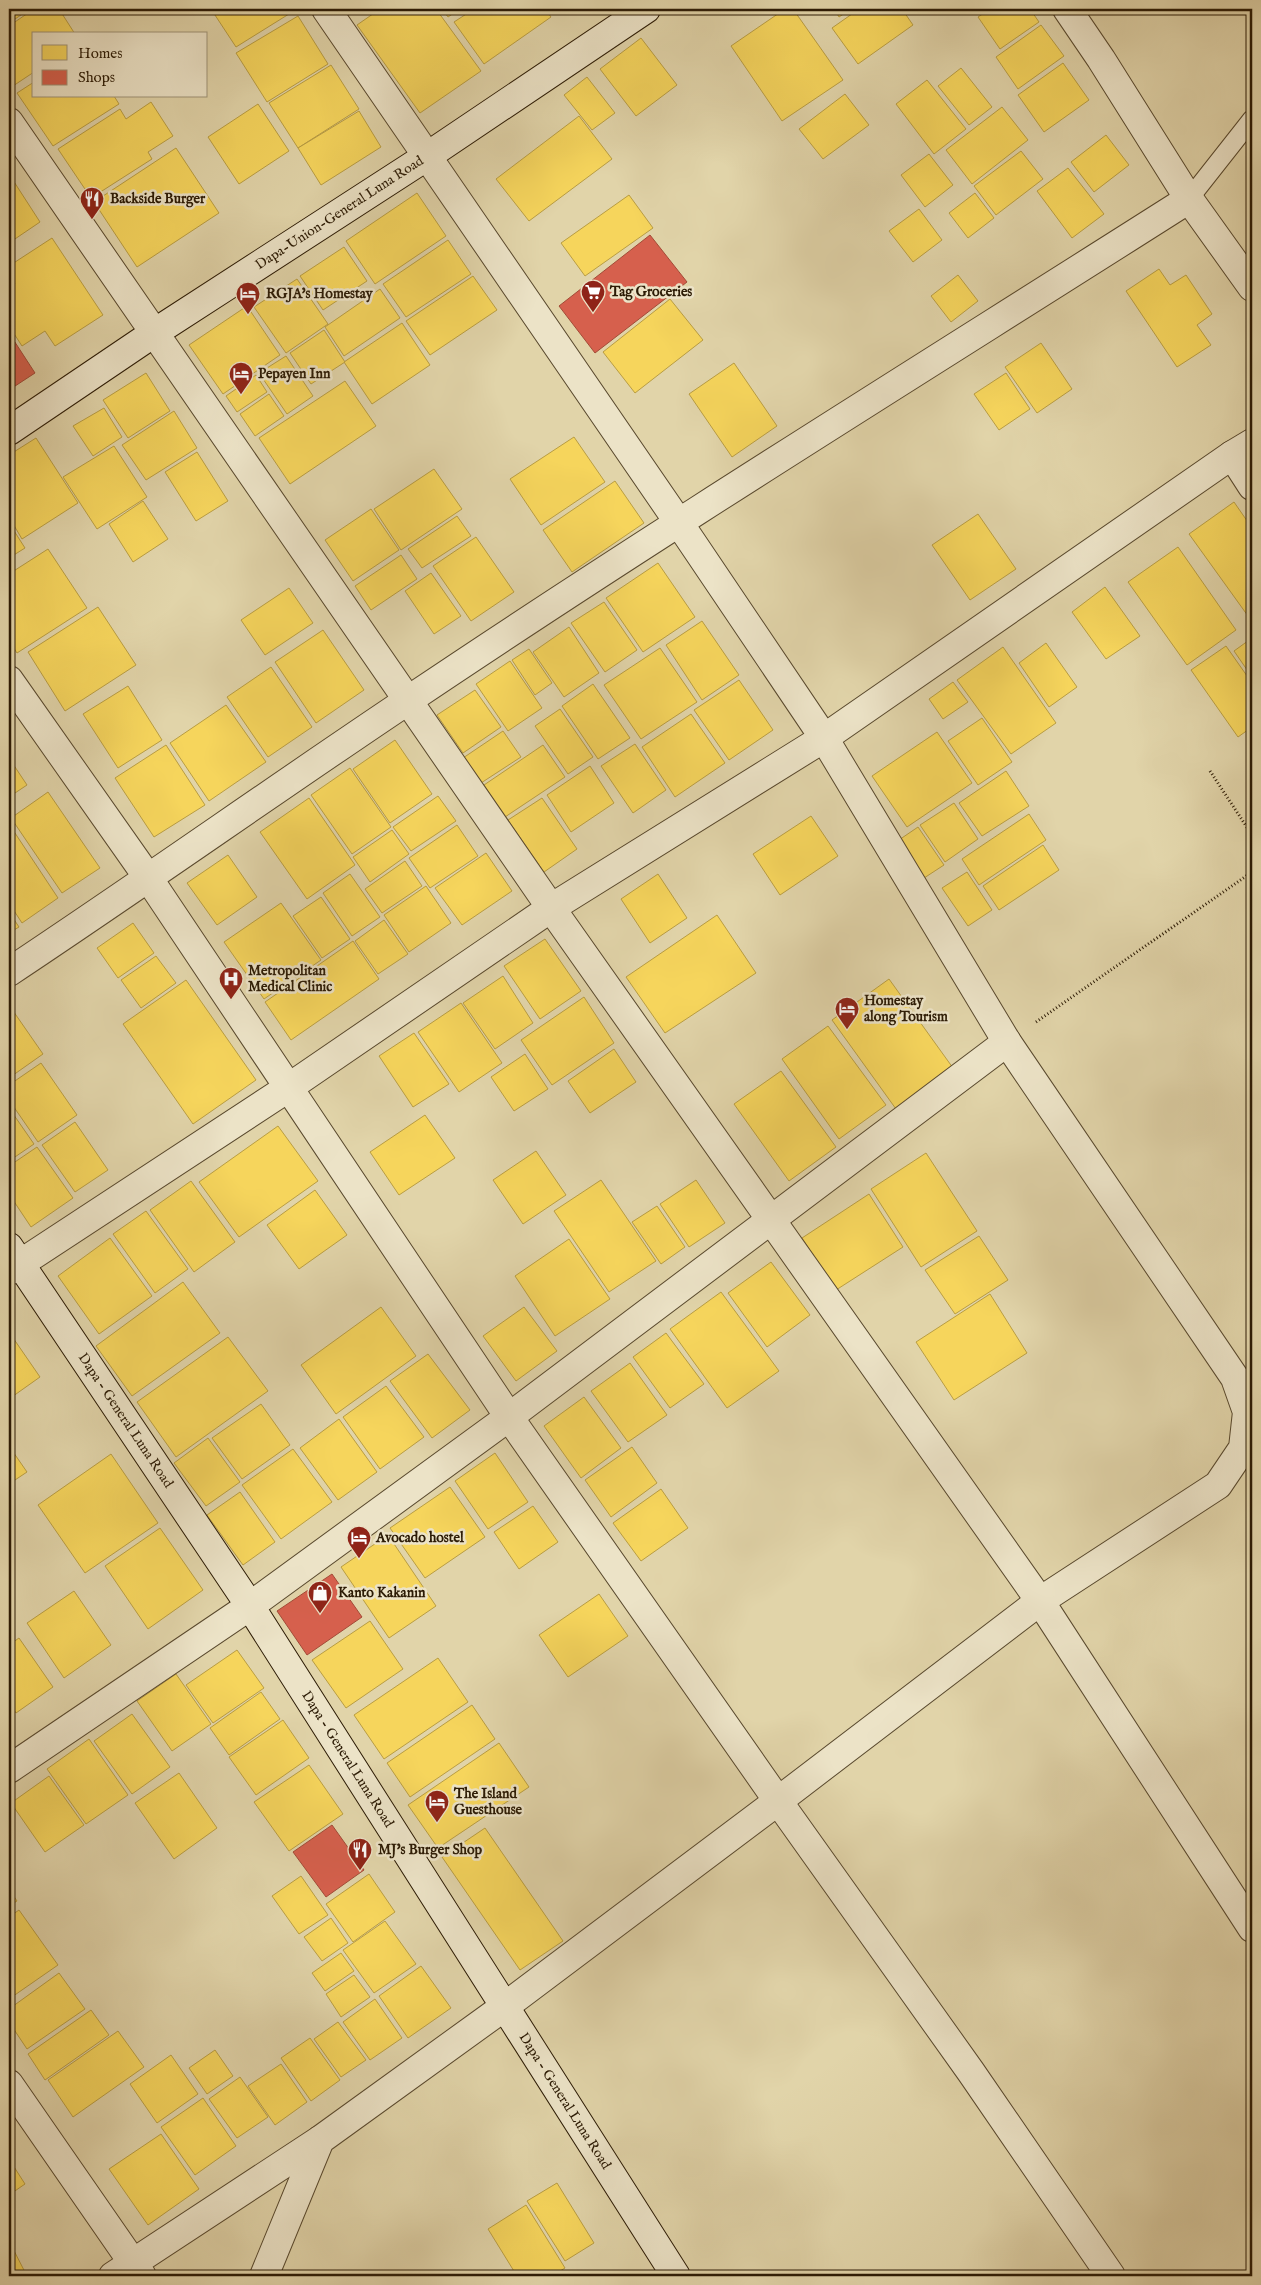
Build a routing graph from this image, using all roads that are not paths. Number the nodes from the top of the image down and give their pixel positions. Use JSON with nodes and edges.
{"nodes":[{"id":1,"x":326,"y":9,"type":"edge"},
{"id":2,"x":646,"y":9,"type":"edge"},
{"id":3,"x":1067,"y":9,"type":"edge"},
{"id":4,"x":1252,"y":119,"type":"edge"},
{"id":5,"x":9,"y":122,"type":"edge"},
{"id":6,"x":426,"y":157,"type":"junction"},
{"id":7,"x":1189,"y":199,"type":"junction"},
{"id":8,"x":1252,"y":287,"type":"edge"},
{"id":9,"x":154,"y":333,"type":"junction"},
{"id":10,"x":9,"y":431,"type":"edge"},
{"id":11,"x":1242,"y":449,"type":"edge"},
{"id":12,"x":1252,"y":486,"type":"edge"},
{"id":13,"x":679,"y":523,"type":"junction"},
{"id":14,"x":9,"y":680,"type":"edge"},
{"id":15,"x":408,"y":700,"type":"junction"},
{"id":16,"x":824,"y":738,"type":"junction"},
{"id":17,"x":149,"y":879,"type":"junction"},
{"id":18,"x":551,"y":908,"type":"junction"},
{"id":19,"x":9,"y":972,"type":"edge"},
{"id":20,"x":1007,"y":1042,"type":"junction"},
{"id":21,"x":288,"y":1088,"type":"junction"},
{"id":22,"x":772,"y":1220,"type":"junction"},
{"id":23,"x":12,"y":1261,"type":"edge"},
{"id":24,"x":510,"y":1417,"type":"junction"},
{"id":25,"x":1248,"y":1448,"type":"edge"},
{"id":26,"x":1040,"y":1601,"type":"junction"},
{"id":27,"x":250,"y":1606,"type":"junction"},
{"id":28,"x":9,"y":1769,"type":"edge"},
{"id":29,"x":778,"y":1802,"type":"junction"},
{"id":30,"x":1252,"y":1928,"type":"edge"},
{"id":31,"x":504,"y":2007,"type":"junction"},
{"id":32,"x":9,"y":2084,"type":"edge"},
{"id":33,"x":320,"y":2140,"type":"junction"},
{"id":34,"x":129,"y":2272,"type":"edge"},
{"id":35,"x":264,"y":2276,"type":"edge"},
{"id":36,"x":676,"y":2276,"type":"edge"},
{"id":37,"x":1111,"y":2276,"type":"edge"}],
"edges":[{"from":1,"to":6,"type":"street"},
{"from":2,"to":6,"type":"street","name":"Dapa-Union-General Luna Road"},
{"from":3,"to":7,"type":"street"},
{"from":4,"to":7,"type":"lane"},
{"from":5,"to":9,"type":"street"},
{"from":6,"to":9,"type":"street","name":"Dapa-Union-General Luna Road"},
{"from":6,"to":13,"type":"street"},
{"from":7,"to":8,"type":"street"},
{"from":7,"to":13,"type":"street"},
{"from":9,"to":10,"type":"street","name":"Dapa-Union-General Luna Road"},
{"from":9,"to":15,"type":"street"},
{"from":11,"to":12,"type":"street"},
{"from":11,"to":16,"type":"street"},
{"from":13,"to":15,"type":"street"},
{"from":13,"to":16,"type":"street"},
{"from":14,"to":17,"type":"street"},
{"from":15,"to":17,"type":"street"},
{"from":15,"to":18,"type":"street"},
{"from":16,"to":18,"type":"street"},
{"from":16,"to":20,"type":"street"},
{"from":17,"to":19,"type":"street"},
{"from":17,"to":21,"type":"street"},
{"from":18,"to":21,"type":"street"},
{"from":18,"to":22,"type":"street"},
{"from":20,"to":22,"type":"street"},
{"from":20,"to":25,"type":"street"},
{"from":21,"to":23,"type":"street"},
{"from":21,"to":24,"type":"street"},
{"from":22,"to":24,"type":"street"},
{"from":22,"to":26,"type":"street"},
{"from":23,"to":27,"type":"street","name":"Dapa - General Luna Road"},
{"from":24,"to":27,"type":"street"},
{"from":24,"to":29,"type":"street"},
{"from":25,"to":26,"type":"street"},
{"from":26,"to":29,"type":"street"},
{"from":26,"to":30,"type":"street"},
{"from":27,"to":28,"type":"street"},
{"from":27,"to":31,"type":"street","name":"Dapa - General Luna Road"},
{"from":29,"to":31,"type":"street"},
{"from":29,"to":37,"type":"street"},
{"from":31,"to":33,"type":"street"},
{"from":31,"to":36,"type":"street","name":"Dapa - General Luna Road"},
{"from":32,"to":34,"type":"street"},
{"from":33,"to":34,"type":"street"},
{"from":33,"to":35,"type":"street"}]}
